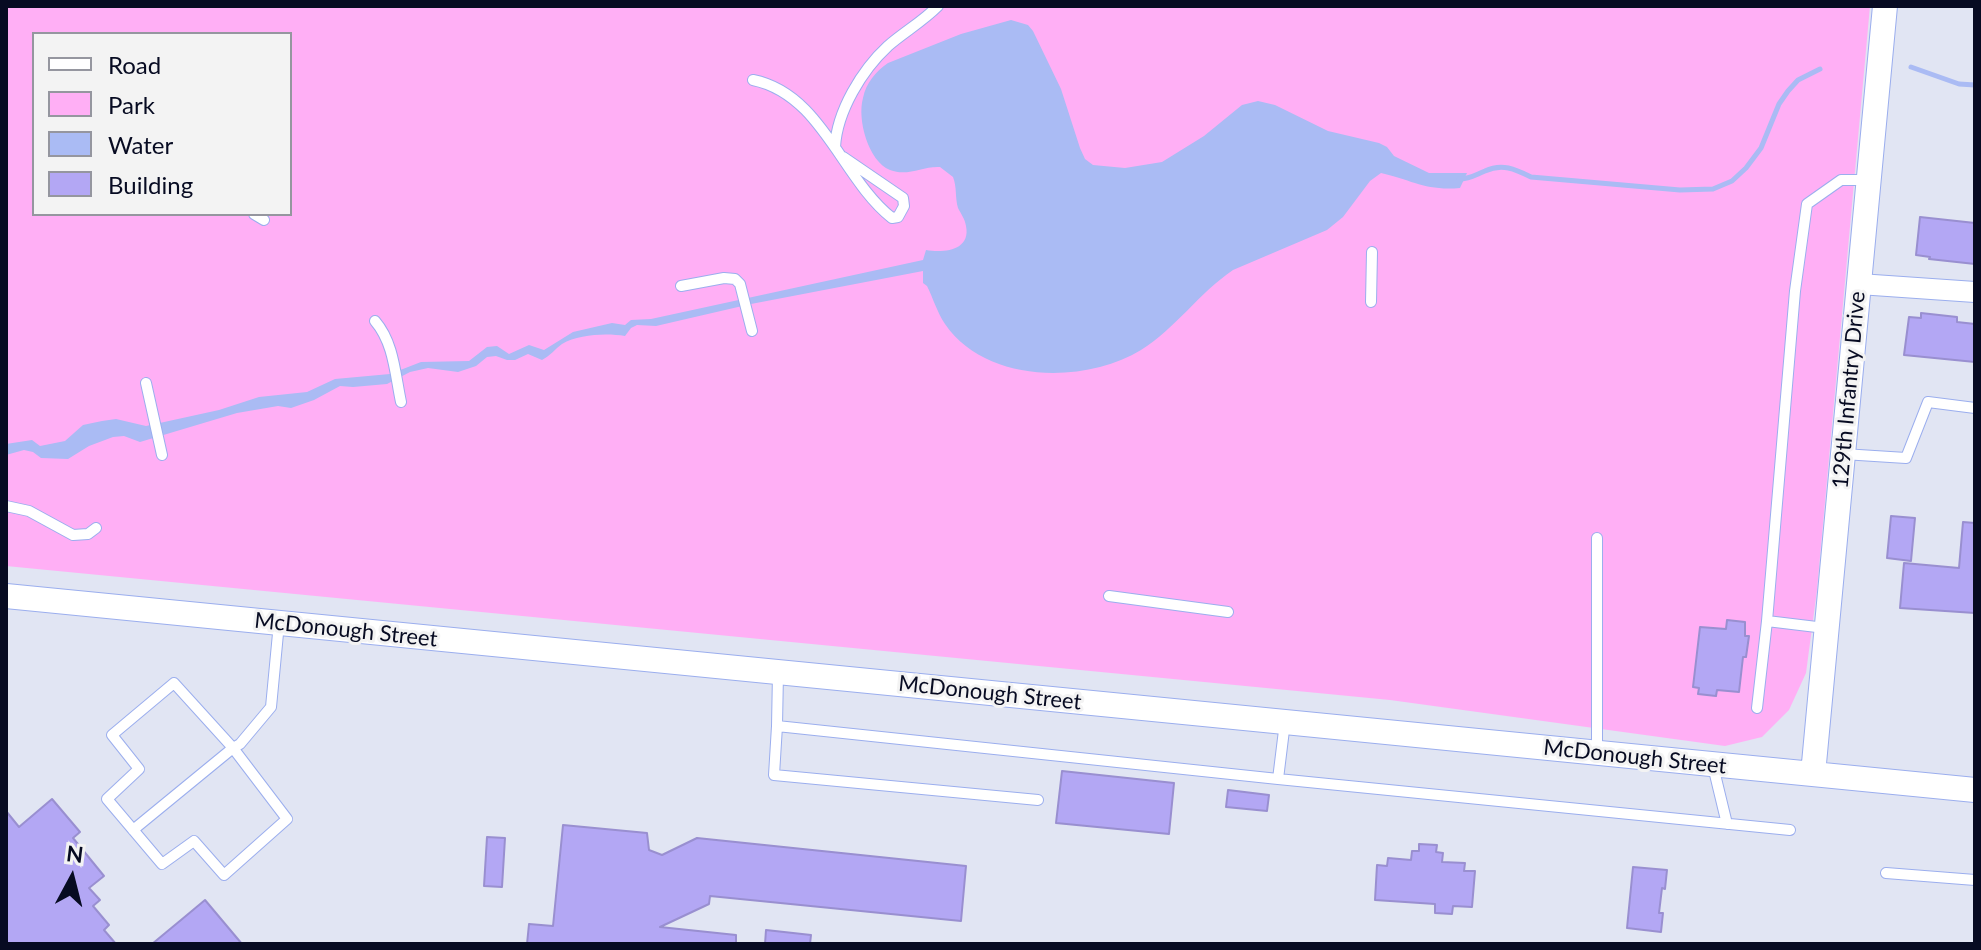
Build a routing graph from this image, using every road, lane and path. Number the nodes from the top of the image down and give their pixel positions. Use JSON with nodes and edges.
{"nodes":[{"id":1,"x":938,"y":6,"type":"edge"},
{"id":2,"x":1885,"y":6,"type":"edge"},
{"id":3,"x":753,"y":80,"type":"dead end"},
{"id":4,"x":835,"y":147,"type":"junction"},
{"id":5,"x":843,"y":157,"type":"junction"},
{"id":6,"x":1869,"y":180,"type":"junction"},
{"id":7,"x":1372,"y":252,"type":"dead end"},
{"id":8,"x":1859,"y":284,"type":"junction"},
{"id":9,"x":681,"y":286,"type":"dead end"},
{"id":10,"x":1975,"y":292,"type":"edge"},
{"id":11,"x":1371,"y":302,"type":"dead end"},
{"id":12,"x":375,"y":321,"type":"dead end"},
{"id":13,"x":752,"y":331,"type":"dead end"},
{"id":14,"x":146,"y":383,"type":"dead end"},
{"id":15,"x":401,"y":402,"type":"dead end"},
{"id":16,"x":1975,"y":408,"type":"edge"},
{"id":17,"x":1843,"y":454,"type":"junction"},
{"id":18,"x":162,"y":455,"type":"dead end"},
{"id":19,"x":6,"y":506,"type":"edge"},
{"id":20,"x":96,"y":528,"type":"dead end"},
{"id":21,"x":1597,"y":538,"type":"dead end"},
{"id":22,"x":6,"y":596,"type":"edge"},
{"id":23,"x":1109,"y":596,"type":"dead end"},
{"id":24,"x":1228,"y":612,"type":"dead end"},
{"id":25,"x":1767,"y":621,"type":"junction"},
{"id":26,"x":279,"y":623,"type":"junction"},
{"id":27,"x":1827,"y":628,"type":"junction"},
{"id":28,"x":778,"y":672,"type":"junction"},
{"id":29,"x":1757,"y":708,"type":"dead end"},
{"id":30,"x":1285,"y":722,"type":"junction"},
{"id":31,"x":777,"y":726,"type":"junction"},
{"id":32,"x":233,"y":748,"type":"junction"},
{"id":33,"x":1597,"y":753,"type":"junction"},
{"id":34,"x":1712,"y":764,"type":"junction"},
{"id":35,"x":1813,"y":774,"type":"junction"},
{"id":36,"x":1278,"y":779,"type":"junction"},
{"id":37,"x":1975,"y":790,"type":"edge"},
{"id":38,"x":1038,"y":800,"type":"dead end"},
{"id":39,"x":1727,"y":824,"type":"junction"},
{"id":40,"x":133,"y":830,"type":"junction"},
{"id":41,"x":1790,"y":830,"type":"dead end"},
{"id":42,"x":1886,"y":873,"type":"dead end"},
{"id":43,"x":1975,"y":880,"type":"edge"}],
"edges":[{"from":1,"to":4,"type":"lane"},
{"from":2,"to":6,"type":"street","name":"129th Infantry Drive"},
{"from":3,"to":4,"type":"lane"},
{"from":4,"to":5,"type":"lane"},
{"from":5,"to":5,"type":"lane"},
{"from":6,"to":8,"type":"street","name":"129th Infantry Drive"},
{"from":6,"to":25,"type":"lane"},
{"from":7,"to":11,"type":"lane"},
{"from":8,"to":10,"type":"street"},
{"from":8,"to":17,"type":"street","name":"129th Infantry Drive"},
{"from":9,"to":13,"type":"lane"},
{"from":12,"to":15,"type":"lane"},
{"from":14,"to":18,"type":"lane"},
{"from":16,"to":17,"type":"lane"},
{"from":17,"to":27,"type":"street","name":"129th Infantry Drive"},
{"from":19,"to":20,"type":"lane"},
{"from":21,"to":33,"type":"lane"},
{"from":22,"to":26,"type":"street","name":"McDonough Street"},
{"from":23,"to":24,"type":"lane"},
{"from":25,"to":27,"type":"lane"},
{"from":25,"to":29,"type":"lane"},
{"from":26,"to":28,"type":"street","name":"McDonough Street"},
{"from":26,"to":32,"type":"lane"},
{"from":27,"to":35,"type":"street","name":"129th Infantry Drive"},
{"from":28,"to":30,"type":"street","name":"McDonough Street"},
{"from":28,"to":31,"type":"lane"},
{"from":30,"to":33,"type":"street","name":"McDonough Street"},
{"from":30,"to":36,"type":"lane"},
{"from":31,"to":36,"type":"lane"},
{"from":31,"to":38,"type":"lane"},
{"from":32,"to":40,"type":"lane"},
{"from":32,"to":40,"type":"lane"},
{"from":32,"to":40,"type":"lane"},
{"from":33,"to":34,"type":"street","name":"McDonough Street"},
{"from":34,"to":35,"type":"street","name":"McDonough Street"},
{"from":34,"to":39,"type":"lane"},
{"from":35,"to":37,"type":"street","name":"McDonough Street"},
{"from":36,"to":39,"type":"lane"},
{"from":39,"to":41,"type":"lane"},
{"from":42,"to":43,"type":"lane"}]}
